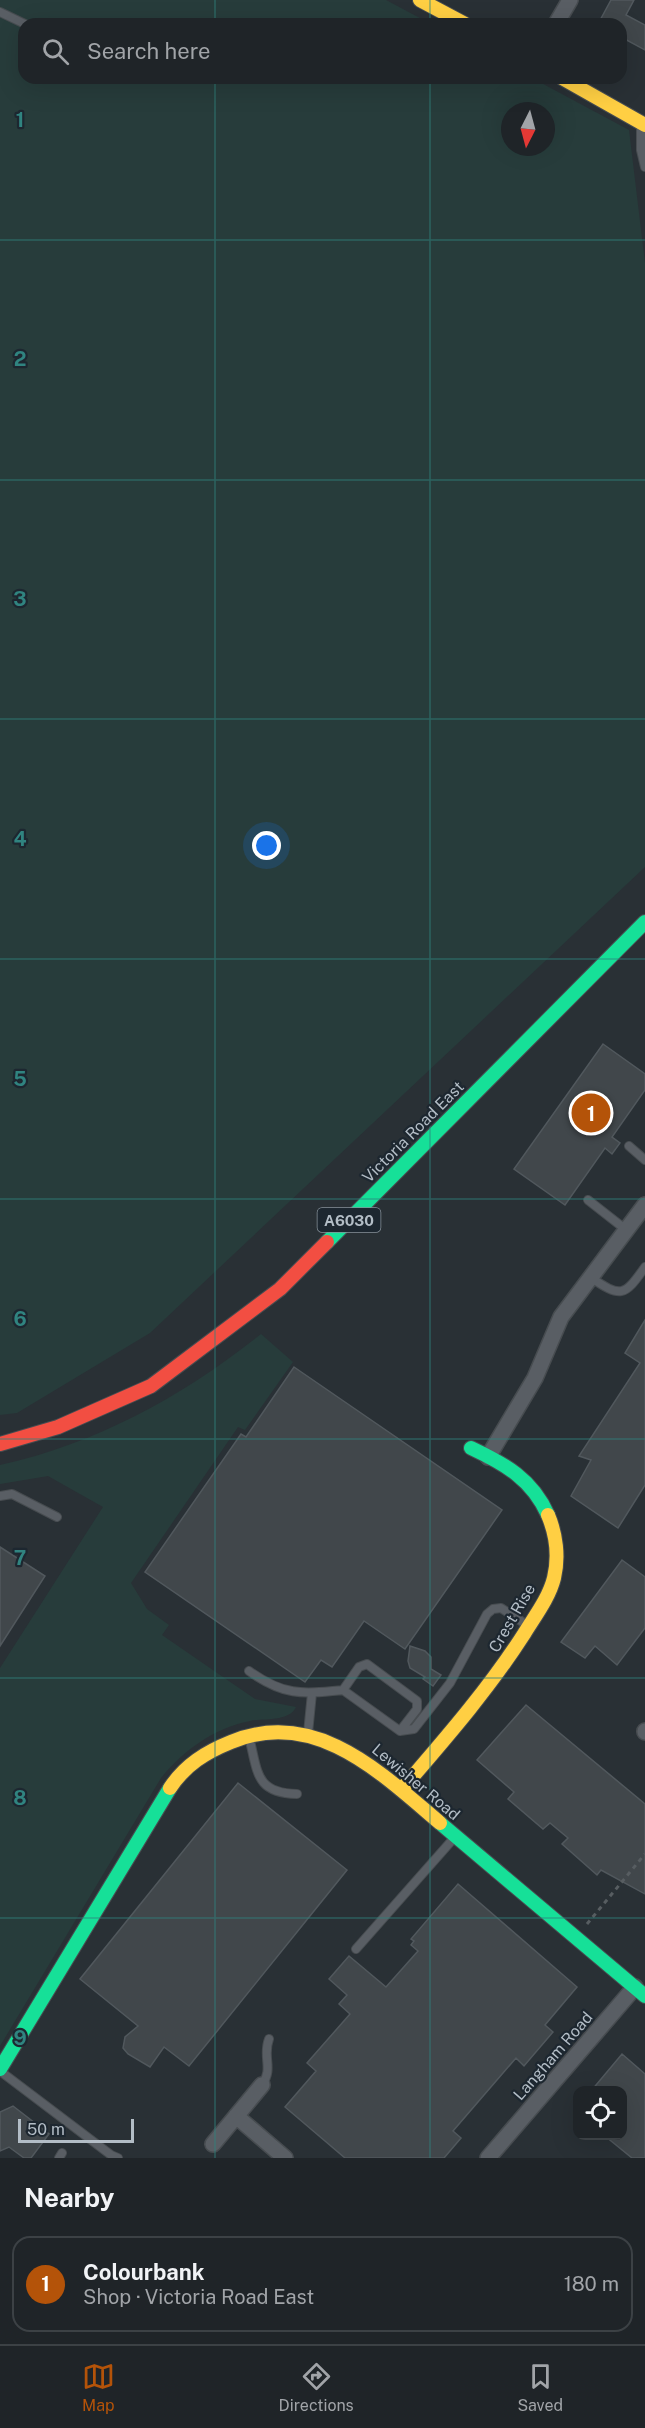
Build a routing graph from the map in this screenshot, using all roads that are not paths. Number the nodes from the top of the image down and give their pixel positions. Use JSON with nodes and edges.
{"nodes":[{"id":1,"x":420,"y":0,"type":"edge"},
{"id":2,"x":570,"y":0,"type":"edge"},
{"id":3,"x":0,"y":12,"type":"edge"},
{"id":4,"x":454,"y":18,"type":"edge"},
{"id":5,"x":560,"y":18,"type":"edge"},
{"id":6,"x":18,"y":21,"type":"edge"},
{"id":7,"x":573,"y":84,"type":"edge"},
{"id":8,"x":643,"y":124,"type":"edge"},
{"id":9,"x":645,"y":166,"type":"edge"},
{"id":10,"x":645,"y":922,"type":"edge"},
{"id":11,"x":629,"y":1146,"type":"dead end"},
{"id":12,"x":645,"y":1160,"type":"edge"},
{"id":13,"x":588,"y":1200,"type":"dead end"},
{"id":14,"x":645,"y":1205,"type":"edge"},
{"id":15,"x":625,"y":1230,"type":"junction"},
{"id":16,"x":645,"y":1267,"type":"edge"},
{"id":17,"x":590,"y":1277,"type":"junction"},
{"id":18,"x":0,"y":1444,"type":"edge"},
{"id":19,"x":471,"y":1448,"type":"dead end"},
{"id":20,"x":488,"y":1456,"type":"junction"},
{"id":21,"x":0,"y":1496,"type":"edge"},
{"id":22,"x":57,"y":1517,"type":"dead end"},
{"id":23,"x":529,"y":1626,"type":"junction"},
{"id":24,"x":249,"y":1671,"type":"dead end"},
{"id":25,"x":342,"y":1690,"type":"junction"},
{"id":26,"x":312,"y":1693,"type":"junction"},
{"id":27,"x":400,"y":1731,"type":"junction"},
{"id":28,"x":249,"y":1735,"type":"junction"},
{"id":29,"x":308,"y":1735,"type":"junction"},
{"id":30,"x":402,"y":1790,"type":"junction"},
{"id":31,"x":297,"y":1794,"type":"dead end"},
{"id":32,"x":455,"y":1836,"type":"junction"},
{"id":33,"x":356,"y":1949,"type":"dead end"},
{"id":34,"x":640,"y":1991,"type":"edge"},
{"id":35,"x":269,"y":2039,"type":"dead end"},
{"id":36,"x":0,"y":2070,"type":"edge"},
{"id":37,"x":262,"y":2085,"type":"joint"},
{"id":38,"x":236,"y":2116,"type":"junction"},
{"id":39,"x":213,"y":2144,"type":"dead end"},
{"id":40,"x":498,"y":2155,"type":"edge"},
{"id":41,"x":112,"y":2157,"type":"edge"},
{"id":42,"x":285,"y":2158,"type":"edge"}],
"edges":[{"from":1,"to":4,"type":"main road"},
{"from":2,"to":5,"type":"street"},
{"from":3,"to":6,"type":"lane"},
{"from":7,"to":8,"type":"main road"},
{"from":8,"to":9,"type":"lane"},
{"from":10,"to":18,"type":"main road","name":"Victoria Road East","number":"A6030"},
{"from":11,"to":12,"type":"lane"},
{"from":13,"to":15,"type":"lane"},
{"from":14,"to":15,"type":"street"},
{"from":15,"to":17,"type":"street"},
{"from":16,"to":17,"type":"lane"},
{"from":17,"to":20,"type":"street"},
{"from":19,"to":20,"type":"main road","name":"Crest Rise"},
{"from":20,"to":23,"type":"main road","name":"Crest Rise"},
{"from":21,"to":22,"type":"lane"},
{"from":23,"to":27,"type":"lane"},
{"from":23,"to":30,"type":"main road","name":"Crest Rise"},
{"from":24,"to":26,"type":"lane"},
{"from":25,"to":26,"type":"lane"},
{"from":25,"to":27,"type":"lane"},
{"from":25,"to":27,"type":"lane"},
{"from":26,"to":29,"type":"lane"},
{"from":28,"to":29,"type":"main road","name":"Lewisher Road"},
{"from":28,"to":31,"type":"lane"},
{"from":28,"to":36,"type":"main road","name":"Lewisher Road"},
{"from":29,"to":30,"type":"main road","name":"Lewisher Road"},
{"from":30,"to":32,"type":"main road","name":"Lewisher Road"},
{"from":32,"to":33,"type":"lane"},
{"from":32,"to":34,"type":"main road","name":"Lewisher Road"},
{"from":34,"to":40,"type":"street","name":"Langham Road"},
{"from":35,"to":37,"type":"lane"},
{"from":36,"to":41,"type":"lane"},
{"from":37,"to":38,"type":"street"},
{"from":38,"to":39,"type":"street"},
{"from":38,"to":42,"type":"street"}]}
